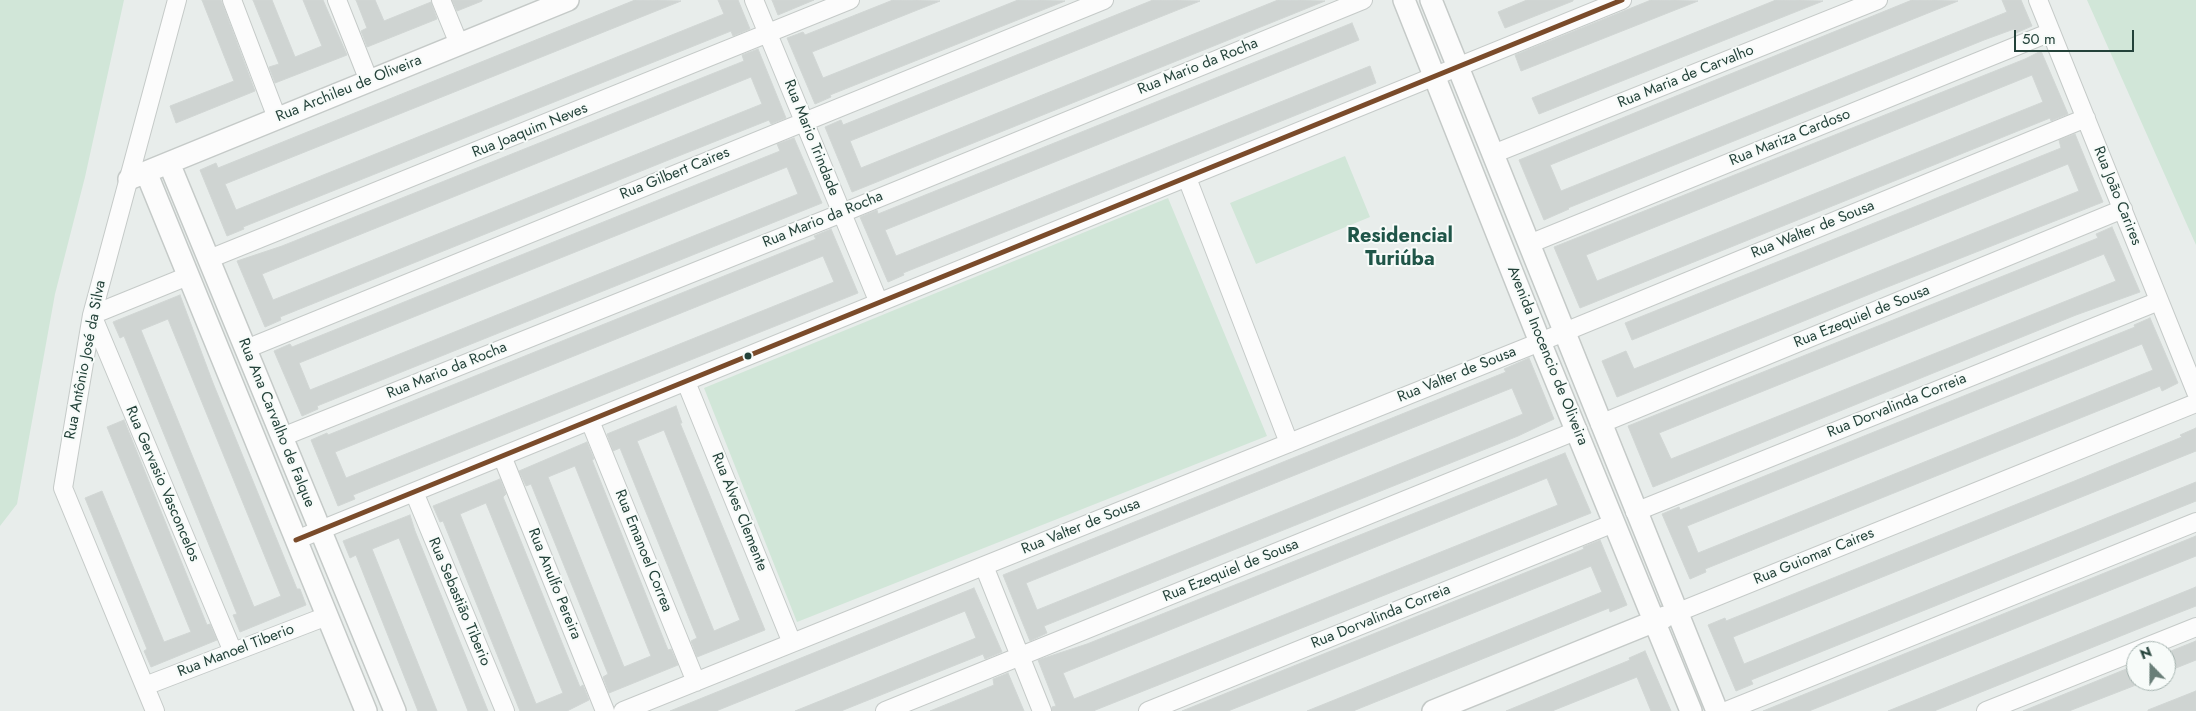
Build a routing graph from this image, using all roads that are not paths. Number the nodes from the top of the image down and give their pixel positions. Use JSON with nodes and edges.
{"nodes":[{"id":1,"x":176,"y":0,"type":"edge"},
{"id":2,"x":232,"y":0,"type":"edge"},
{"id":3,"x":337,"y":0,"type":"edge"},
{"id":4,"x":441,"y":0,"type":"edge"},
{"id":5,"x":568,"y":0,"type":"edge"},
{"id":6,"x":754,"y":0,"type":"edge"},
{"id":7,"x":850,"y":0,"type":"edge"},
{"id":8,"x":1104,"y":0,"type":"edge"},
{"id":9,"x":1362,"y":0,"type":"edge"},
{"id":10,"x":1404,"y":0,"type":"edge"},
{"id":11,"x":1431,"y":0,"type":"edge"},
{"id":12,"x":1622,"y":0,"type":"edge"},
{"id":13,"x":1878,"y":0,"type":"edge"},
{"id":14,"x":2038,"y":0,"type":"edge"},
{"id":15,"x":547,"y":4,"type":"edge"},
{"id":16,"x":2051,"y":32,"type":"junction"},
{"id":17,"x":768,"y":34,"type":"junction"},
{"id":18,"x":459,"y":44,"type":"junction"},
{"id":19,"x":1459,"y":68,"type":"junction"},
{"id":20,"x":1434,"y":78,"type":"junction"},
{"id":21,"x":369,"y":81,"type":"junction"},
{"id":22,"x":277,"y":118,"type":"junction"},
{"id":23,"x":2086,"y":118,"type":"junction"},
{"id":24,"x":804,"y":121,"type":"junction"},
{"id":25,"x":1494,"y":154,"type":"junction"},
{"id":26,"x":169,"y":163,"type":"junction"},
{"id":27,"x":137,"y":176,"type":"junction"},
{"id":28,"x":1187,"y":178,"type":"junction"},
{"id":29,"x":2123,"y":209,"type":"junction"},
{"id":30,"x":842,"y":213,"type":"junction"},
{"id":31,"x":1529,"y":244,"type":"junction"},
{"id":32,"x":209,"y":259,"type":"junction"},
{"id":33,"x":188,"y":276,"type":"junction"},
{"id":34,"x":2159,"y":301,"type":"junction"},
{"id":35,"x":879,"y":304,"type":"junction"},
{"id":36,"x":92,"y":315,"type":"junction"},
{"id":37,"x":1564,"y":332,"type":"junction"},
{"id":38,"x":1540,"y":342,"type":"junction"},
{"id":39,"x":246,"y":349,"type":"junction"},
{"id":40,"x":2188,"y":353,"type":"edge"},
{"id":41,"x":686,"y":382,"type":"junction"},
{"id":42,"x":2196,"y":392,"type":"edge"},
{"id":43,"x":2196,"y":403,"type":"edge"},
{"id":44,"x":590,"y":421,"type":"junction"},
{"id":45,"x":1600,"y":424,"type":"junction"},
{"id":46,"x":1578,"y":430,"type":"junction"},
{"id":47,"x":282,"y":437,"type":"junction"},
{"id":48,"x":1289,"y":443,"type":"junction"},
{"id":49,"x":502,"y":456,"type":"junction"},
{"id":50,"x":414,"y":492,"type":"junction"},
{"id":51,"x":1635,"y":512,"type":"junction"},
{"id":52,"x":2196,"y":522,"type":"edge"},
{"id":53,"x":1614,"y":523,"type":"junction"},
{"id":54,"x":320,"y":530,"type":"junction"},
{"id":55,"x":296,"y":540,"type":"junction"},
{"id":56,"x":984,"y":566,"type":"junction"},
{"id":57,"x":1676,"y":613,"type":"junction"},
{"id":58,"x":327,"y":616,"type":"junction"},
{"id":59,"x":1653,"y":622,"type":"junction"},
{"id":60,"x":2196,"y":627,"type":"edge"},
{"id":61,"x":792,"y":643,"type":"junction"},
{"id":62,"x":233,"y":652,"type":"junction"},
{"id":63,"x":1020,"y":657,"type":"junction"},
{"id":64,"x":696,"y":682,"type":"junction"},
{"id":65,"x":145,"y":686,"type":"junction"},
{"id":66,"x":155,"y":711,"type":"edge"},
{"id":67,"x":366,"y":711,"type":"edge"},
{"id":68,"x":395,"y":711,"type":"edge"},
{"id":69,"x":505,"y":711,"type":"edge"},
{"id":70,"x":605,"y":711,"type":"edge"},
{"id":71,"x":623,"y":711,"type":"edge"},
{"id":72,"x":885,"y":711,"type":"edge"},
{"id":73,"x":1042,"y":711,"type":"edge"},
{"id":74,"x":1148,"y":711,"type":"edge"},
{"id":75,"x":1433,"y":711,"type":"edge"},
{"id":76,"x":1691,"y":711,"type":"edge"},
{"id":77,"x":1717,"y":711,"type":"edge"},
{"id":78,"x":1726,"y":711,"type":"edge"},
{"id":79,"x":1986,"y":711,"type":"edge"}],
"edges":[{"from":1,"to":27,"type":"street","name":"Rua Antônio José da Silva"},
{"from":2,"to":22,"type":"street"},
{"from":3,"to":21,"type":"street"},
{"from":4,"to":18,"type":"street"},
{"from":5,"to":15,"type":"street","name":"Rua Archileu de Oliveira"},
{"from":6,"to":17,"type":"street","name":"Rua Mario Trindade"},
{"from":7,"to":17,"type":"street","name":"Rua Joaquim Neves"},
{"from":8,"to":24,"type":"street","name":"Rua Gilbert Caires"},
{"from":9,"to":30,"type":"street","name":"Rua Mario da Rocha"},
{"from":10,"to":20,"type":"street","name":"Avenida Inocencio de Oliveira"},
{"from":11,"to":19,"type":"street","name":"Avenida Inocencio de Oliveira"},
{"from":12,"to":19,"type":"street"},
{"from":13,"to":25,"type":"street","name":"Rua Maria de Carvalho"},
{"from":14,"to":16,"type":"street","name":"Rua João Carires"},
{"from":15,"to":18,"type":"street","name":"Rua Archileu de Oliveira"},
{"from":16,"to":23,"type":"street","name":"Rua João Carires"},
{"from":16,"to":31,"type":"street","name":"Rua Mariza Cardoso"},
{"from":17,"to":24,"type":"street","name":"Rua Mario Trindade"},
{"from":17,"to":32,"type":"street","name":"Rua Joaquim Neves"},
{"from":18,"to":21,"type":"street","name":"Rua Archileu de Oliveira"},
{"from":19,"to":20,"type":"street"},
{"from":19,"to":25,"type":"street","name":"Avenida Inocencio de Oliveira"},
{"from":20,"to":28,"type":"street"},
{"from":20,"to":38,"type":"street","name":"Avenida Inocencio de Oliveira"},
{"from":21,"to":22,"type":"street","name":"Rua Archileu de Oliveira"},
{"from":22,"to":26,"type":"street","name":"Rua Archileu de Oliveira"},
{"from":23,"to":29,"type":"street","name":"Rua João Carires"},
{"from":23,"to":37,"type":"street","name":"Rua Walter de Sousa"},
{"from":24,"to":30,"type":"street","name":"Rua Mario Trindade"},
{"from":24,"to":39,"type":"street","name":"Rua Gilbert Caires"},
{"from":25,"to":31,"type":"street","name":"Avenida Inocencio de Oliveira"},
{"from":26,"to":27,"type":"street","name":"Rua Archileu de Oliveira"},
{"from":26,"to":32,"type":"street","name":"Rua Ana Carvalho de Falque"},
{"from":27,"to":33,"type":"street","name":"Rua Ana Carvalho de Falque"},
{"from":27,"to":36,"type":"street","name":"Rua Antônio José da Silva"},
{"from":28,"to":35,"type":"street"},
{"from":28,"to":48,"type":"street"},
{"from":29,"to":34,"type":"street","name":"Rua João Carires"},
{"from":29,"to":45,"type":"street","name":"Rua Ezequiel de Sousa"},
{"from":30,"to":35,"type":"street","name":"Rua Mario Trindade"},
{"from":30,"to":47,"type":"street","name":"Rua Mario da Rocha"},
{"from":31,"to":37,"type":"street","name":"Avenida Inocencio de Oliveira"},
{"from":32,"to":39,"type":"street","name":"Rua Ana Carvalho de Falque"},
{"from":33,"to":36,"type":"street"},
{"from":33,"to":55,"type":"street","name":"Rua Ana Carvalho de Falque"},
{"from":34,"to":40,"type":"street","name":"Rua João Carires"},
{"from":34,"to":51,"type":"street","name":"Rua Dorvalinda Correia"},
{"from":35,"to":41,"type":"street"},
{"from":36,"to":62,"type":"street","name":"Rua Gervasio Vasconcelos"},
{"from":36,"to":65,"type":"street","name":"Rua Antônio José da Silva"},
{"from":37,"to":38,"type":"street","name":"Rua Walter de Sousa"},
{"from":37,"to":45,"type":"street","name":"Avenida Inocencio de Oliveira"},
{"from":38,"to":46,"type":"street","name":"Avenida Inocencio de Oliveira"},
{"from":38,"to":48,"type":"street","name":"Rua Valter de Sousa"},
{"from":39,"to":47,"type":"street","name":"Rua Ana Carvalho de Falque"},
{"from":40,"to":42,"type":"street","name":"Rua João Carires"},
{"from":41,"to":44,"type":"street"},
{"from":41,"to":61,"type":"street","name":"Rua Alves Clemente"},
{"from":43,"to":57,"type":"street","name":"Rua Guiomar Caires"},
{"from":44,"to":49,"type":"street"},
{"from":44,"to":64,"type":"street","name":"Rua Emanoel Correa"},
{"from":45,"to":51,"type":"street","name":"Avenida Inocencio de Oliveira"},
{"from":46,"to":53,"type":"street","name":"Avenida Inocencio de Oliveira"},
{"from":46,"to":63,"type":"street","name":"Rua Ezequiel de Sousa"},
{"from":47,"to":54,"type":"street","name":"Rua Ana Carvalho de Falque"},
{"from":48,"to":56,"type":"street","name":"Rua Valter de Sousa"},
{"from":49,"to":50,"type":"street"},
{"from":49,"to":70,"type":"street","name":"Rua Anulfo Pereira"},
{"from":50,"to":54,"type":"street"},
{"from":50,"to":69,"type":"street","name":"Rua Sebastião Tiberio"},
{"from":51,"to":57,"type":"street","name":"Avenida Inocencio de Oliveira"},
{"from":52,"to":78,"type":"street"},
{"from":53,"to":59,"type":"street","name":"Avenida Inocencio de Oliveira"},
{"from":53,"to":74,"type":"street","name":"Rua Dorvalinda Correia"},
{"from":54,"to":55,"type":"street"},
{"from":54,"to":68,"type":"street","name":"Rua Ana Carvalho de Falque"},
{"from":55,"to":58,"type":"street","name":"Rua Ana Carvalho de Falque"},
{"from":56,"to":61,"type":"street","name":"Rua Valter de Sousa"},
{"from":56,"to":63,"type":"street"},
{"from":57,"to":59,"type":"street","name":"Rua Guiomar Caires"},
{"from":57,"to":77,"type":"street","name":"Avenida Inocencio de Oliveira"},
{"from":58,"to":62,"type":"street","name":"Rua Manoel Tiberio"},
{"from":58,"to":67,"type":"street","name":"Rua Ana Carvalho de Falque"},
{"from":59,"to":75,"type":"street","name":"Rua Guiomar Caires"},
{"from":59,"to":76,"type":"street","name":"Avenida Inocencio de Oliveira"},
{"from":60,"to":79,"type":"street"},
{"from":61,"to":64,"type":"street","name":"Rua Valter de Sousa"},
{"from":62,"to":65,"type":"street","name":"Rua Manoel Tiberio"},
{"from":63,"to":72,"type":"street","name":"Rua Ezequiel de Sousa"},
{"from":63,"to":73,"type":"street"},
{"from":64,"to":71,"type":"street","name":"Rua Valter de Sousa"},
{"from":65,"to":66,"type":"street","name":"Rua Antônio José da Silva"}]}
